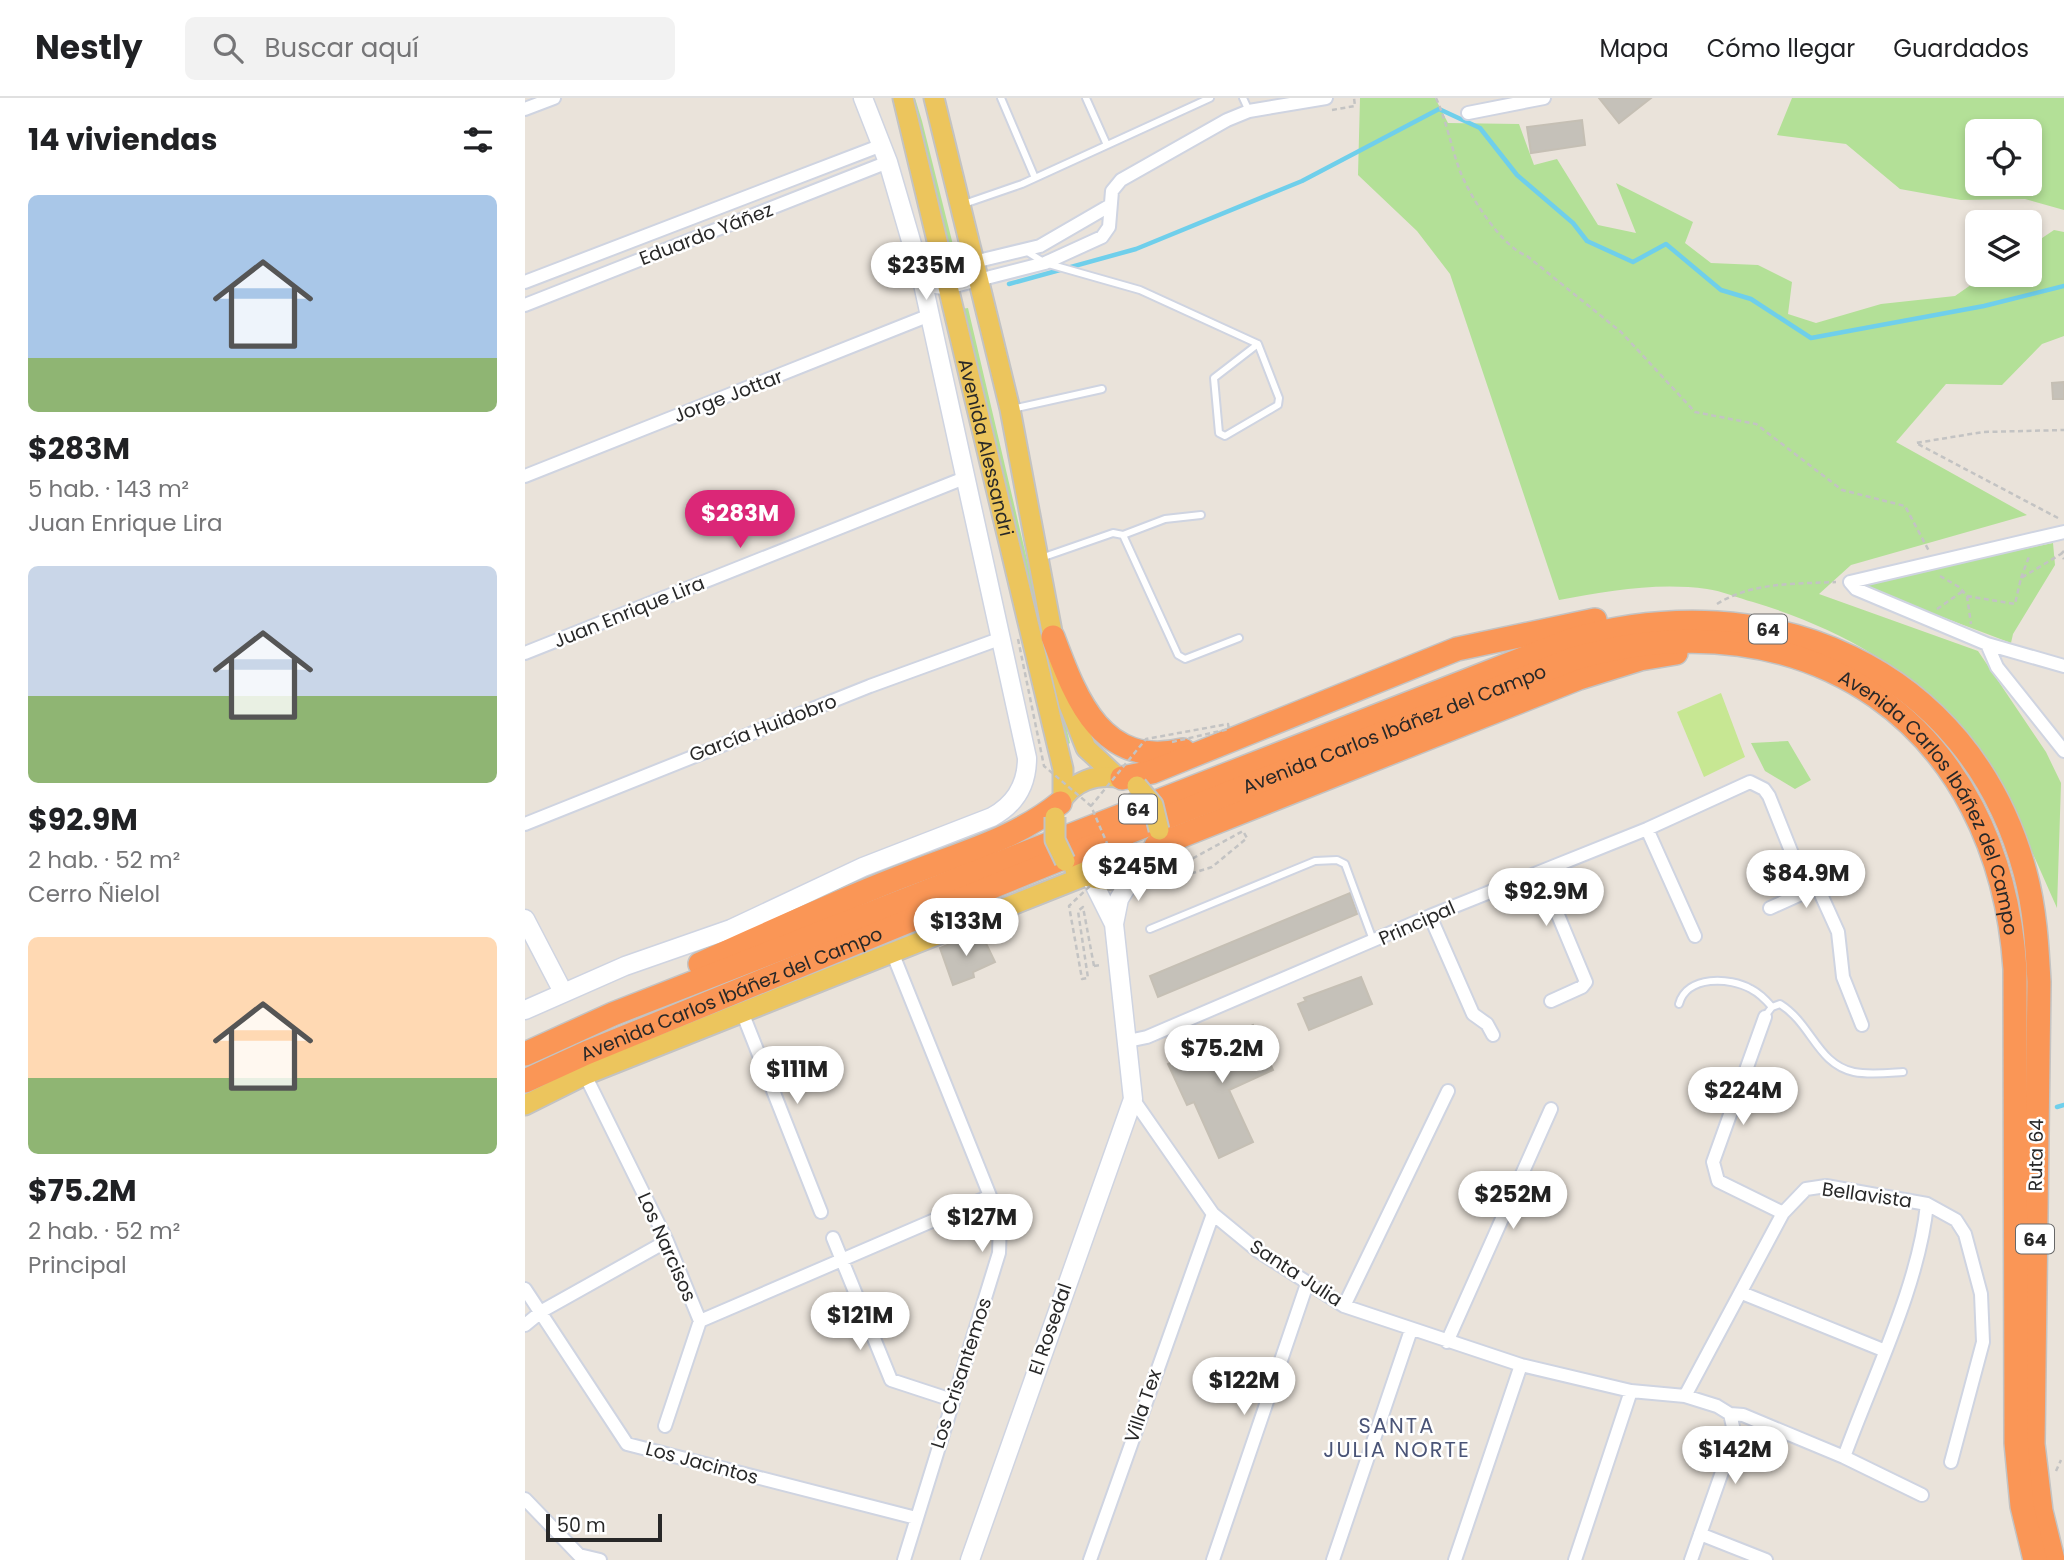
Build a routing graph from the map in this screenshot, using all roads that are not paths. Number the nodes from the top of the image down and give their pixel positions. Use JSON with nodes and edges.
{"nodes":[{"id":1,"x":554,"y":98,"type":"edge"},
{"id":2,"x":863,"y":98,"type":"edge"},
{"id":3,"x":903,"y":98,"type":"edge"},
{"id":4,"x":934,"y":98,"type":"edge"},
{"id":5,"x":1000,"y":98,"type":"edge"},
{"id":6,"x":1086,"y":98,"type":"edge"},
{"id":7,"x":1210,"y":98,"type":"edge"},
{"id":8,"x":1243,"y":98,"type":"edge"},
{"id":9,"x":1544,"y":98,"type":"edge"},
{"id":10,"x":1326,"y":104,"type":"edge"},
{"id":11,"x":525,"y":109,"type":"edge"},
{"id":12,"x":1249,"y":111,"type":"junction"},
{"id":13,"x":1468,"y":113,"type":"dead end"},
{"id":14,"x":882,"y":145,"type":"junction"},
{"id":15,"x":1107,"y":145,"type":"junction"},
{"id":16,"x":888,"y":162,"type":"junction"},
{"id":17,"x":1035,"y":178,"type":"junction"},
{"id":18,"x":960,"y":205,"type":"junction"},
{"id":19,"x":1109,"y":206,"type":"junction"},
{"id":20,"x":1024,"y":250,"type":"junction"},
{"id":21,"x":974,"y":262,"type":"junction"},
{"id":22,"x":1045,"y":263,"type":"junction"},
{"id":23,"x":921,"y":275,"type":"junction"},
{"id":24,"x":525,"y":282,"type":"edge"},
{"id":25,"x":978,"y":282,"type":"junction"},
{"id":26,"x":947,"y":288,"type":"junction"},
{"id":27,"x":525,"y":305,"type":"edge"},
{"id":28,"x":930,"y":315,"type":"junction"},
{"id":29,"x":1258,"y":344,"type":"junction"},
{"id":30,"x":1102,"y":389,"type":"dead end"},
{"id":31,"x":1010,"y":409,"type":"junction"},
{"id":32,"x":525,"y":476,"type":"edge"},
{"id":33,"x":967,"y":477,"type":"junction"},
{"id":34,"x":1201,"y":515,"type":"dead end"},
{"id":35,"x":2064,"y":532,"type":"edge"},
{"id":36,"x":1123,"y":535,"type":"junction"},
{"id":37,"x":1040,"y":559,"type":"junction"},
{"id":38,"x":1668,"y":621,"type":"junction"},
{"id":39,"x":1053,"y":637,"type":"junction"},
{"id":40,"x":1239,"y":638,"type":"dead end"},
{"id":41,"x":1010,"y":639,"type":"junction"},
{"id":42,"x":1987,"y":644,"type":"junction"},
{"id":43,"x":1749,"y":645,"type":"junction"},
{"id":44,"x":525,"y":653,"type":"edge"},
{"id":45,"x":2064,"y":666,"type":"edge"},
{"id":46,"x":1230,"y":740,"type":"junction"},
{"id":47,"x":2064,"y":751,"type":"edge"},
{"id":48,"x":1126,"y":780,"type":"junction"},
{"id":49,"x":1059,"y":806,"type":"junction"},
{"id":50,"x":525,"y":824,"type":"edge"},
{"id":51,"x":1647,"y":829,"type":"junction"},
{"id":52,"x":1157,"y":838,"type":"junction"},
{"id":53,"x":1136,"y":872,"type":"junction"},
{"id":54,"x":1540,"y":872,"type":"junction"},
{"id":55,"x":1088,"y":877,"type":"junction"},
{"id":56,"x":1807,"y":879,"type":"junction"},
{"id":57,"x":1770,"y":908,"type":"dead end"},
{"id":58,"x":1430,"y":916,"type":"junction"},
{"id":59,"x":2035,"y":916,"type":"joint"},
{"id":60,"x":525,"y":919,"type":"edge"},
{"id":61,"x":1114,"y":924,"type":"junction"},
{"id":62,"x":1150,"y":929,"type":"dead end"},
{"id":63,"x":1695,"y":936,"type":"dead end"},
{"id":64,"x":1374,"y":942,"type":"junction"},
{"id":65,"x":892,"y":952,"type":"junction"},
{"id":66,"x":563,"y":992,"type":"junction"},
{"id":67,"x":1551,"y":1001,"type":"dead end"},
{"id":68,"x":1679,"y":1004,"type":"dead end"},
{"id":69,"x":525,"y":1010,"type":"edge"},
{"id":70,"x":742,"y":1012,"type":"junction"},
{"id":71,"x":1768,"y":1012,"type":"junction"},
{"id":72,"x":613,"y":1014,"type":"junction"},
{"id":73,"x":1862,"y":1025,"type":"dead end"},
{"id":74,"x":581,"y":1028,"type":"junction"},
{"id":75,"x":1493,"y":1035,"type":"dead end"},
{"id":76,"x":1128,"y":1041,"type":"junction"},
{"id":77,"x":525,"y":1046,"type":"edge"},
{"id":78,"x":525,"y":1054,"type":"edge"},
{"id":79,"x":1903,"y":1072,"type":"dead end"},
{"id":80,"x":585,"y":1075,"type":"junction"},
{"id":81,"x":525,"y":1081,"type":"edge"},
{"id":82,"x":2015,"y":1082,"type":"joint"},
{"id":83,"x":1448,"y":1091,"type":"dead end"},
{"id":84,"x":1133,"y":1099,"type":"junction"},
{"id":85,"x":525,"y":1105,"type":"edge"},
{"id":86,"x":1551,"y":1109,"type":"dead end"},
{"id":87,"x":990,"y":1196,"type":"junction"},
{"id":88,"x":1927,"y":1204,"type":"junction"},
{"id":89,"x":821,"y":1212,"type":"dead end"},
{"id":90,"x":1783,"y":1213,"type":"junction"},
{"id":91,"x":1213,"y":1214,"type":"junction"},
{"id":92,"x":833,"y":1238,"type":"dead end"},
{"id":93,"x":667,"y":1241,"type":"junction"},
{"id":94,"x":842,"y":1260,"type":"junction"},
{"id":95,"x":1307,"y":1284,"type":"junction"},
{"id":96,"x":525,"y":1289,"type":"edge"},
{"id":97,"x":1742,"y":1293,"type":"junction"},
{"id":98,"x":1344,"y":1306,"type":"junction"},
{"id":99,"x":541,"y":1311,"type":"junction"},
{"id":100,"x":700,"y":1321,"type":"junction"},
{"id":101,"x":525,"y":1325,"type":"edge"},
{"id":102,"x":1412,"y":1330,"type":"junction"},
{"id":103,"x":1447,"y":1342,"type":"junction"},
{"id":104,"x":1884,"y":1350,"type":"junction"},
{"id":105,"x":1521,"y":1365,"type":"junction"},
{"id":106,"x":1632,"y":1391,"type":"junction"},
{"id":107,"x":1685,"y":1396,"type":"junction"},
{"id":108,"x":951,"y":1400,"type":"junction"},
{"id":109,"x":1730,"y":1414,"type":"junction"},
{"id":110,"x":665,"y":1426,"type":"dead end"},
{"id":111,"x":1844,"y":1457,"type":"junction"},
{"id":112,"x":1951,"y":1462,"type":"dead end"},
{"id":113,"x":1922,"y":1495,"type":"dead end"},
{"id":114,"x":525,"y":1499,"type":"edge"},
{"id":115,"x":916,"y":1518,"type":"junction"},
{"id":116,"x":1700,"y":1534,"type":"junction"},
{"id":117,"x":600,"y":1560,"type":"edge"},
{"id":118,"x":904,"y":1560,"type":"edge"},
{"id":119,"x":970,"y":1560,"type":"edge"},
{"id":120,"x":1090,"y":1560,"type":"edge"},
{"id":121,"x":1213,"y":1560,"type":"edge"},
{"id":122,"x":1333,"y":1560,"type":"edge"},
{"id":123,"x":1455,"y":1560,"type":"edge"},
{"id":124,"x":1575,"y":1560,"type":"edge"},
{"id":125,"x":1691,"y":1560,"type":"edge"},
{"id":126,"x":1766,"y":1560,"type":"edge"},
{"id":127,"x":2035,"y":1560,"type":"edge"},
{"id":128,"x":2053,"y":1560,"type":"edge"}],
"edges":[{"from":1,"to":11,"type":"street"},
{"from":2,"to":14,"type":"main road","name":"Avenida Alessandri"},
{"from":3,"to":26,"type":"main road","name":"Avenida Alessandri"},
{"from":4,"to":18,"type":"main road","name":"Avenida Alessandri"},
{"from":5,"to":17,"type":"lane"},
{"from":6,"to":15,"type":"lane"},
{"from":7,"to":15,"type":"lane"},
{"from":8,"to":12,"type":"lane"},
{"from":9,"to":13,"type":"street"},
{"from":10,"to":12,"type":"street"},
{"from":12,"to":19,"type":"street"},
{"from":14,"to":16,"type":"main road","name":"Avenida Alessandri"},
{"from":14,"to":24,"type":"street","name":"Eduardo Yáñez"},
{"from":15,"to":17,"type":"lane"},
{"from":16,"to":23,"type":"main road","name":"Avenida Alessandri"},
{"from":16,"to":27,"type":"street","name":"Eduardo Yáñez"},
{"from":17,"to":18,"type":"lane"},
{"from":18,"to":21,"type":"main road","name":"Avenida Alessandri"},
{"from":19,"to":20,"type":"street"},
{"from":19,"to":22,"type":"street"},
{"from":20,"to":21,"type":"street"},
{"from":20,"to":22,"type":"lane"},
{"from":21,"to":25,"type":"main road","name":"Avenida Alessandri"},
{"from":22,"to":25,"type":"street"},
{"from":22,"to":29,"type":"lane"},
{"from":23,"to":26,"type":"street"},
{"from":23,"to":28,"type":"main road","name":"Avenida Alessandri"},
{"from":25,"to":26,"type":"street"},
{"from":25,"to":31,"type":"main road","name":"Avenida Alessandri"},
{"from":26,"to":49,"type":"main road","name":"Avenida Alessandri"},
{"from":28,"to":32,"type":"street","name":"Jorge Jottar"},
{"from":28,"to":33,"type":"main road","name":"Avenida Alessandri"},
{"from":29,"to":29,"type":"lane"},
{"from":30,"to":31,"type":"lane"},
{"from":31,"to":37,"type":"main road","name":"Avenida Alessandri"},
{"from":33,"to":41,"type":"main road","name":"Avenida Alessandri"},
{"from":33,"to":44,"type":"street","name":"Juan Enrique Lira"},
{"from":34,"to":36,"type":"lane"},
{"from":35,"to":42,"type":"street"},
{"from":36,"to":37,"type":"lane"},
{"from":36,"to":40,"type":"lane"},
{"from":37,"to":39,"type":"main road","name":"Avenida Alessandri"},
{"from":38,"to":46,"type":"highway"},
{"from":38,"to":59,"type":"highway","name":"Avenida Carlos Ibáñez del Campo","number":"64"},
{"from":38,"to":72,"type":"highway","name":"Avenida Carlos Ibáñez del Campo","number":"64"},
{"from":39,"to":46,"type":"highway"},
{"from":39,"to":48,"type":"main road","name":"Avenida Alessandri"},
{"from":41,"to":50,"type":"street","name":"García Huidobro"},
{"from":41,"to":66,"type":"main road"},
{"from":42,"to":45,"type":"street"},
{"from":42,"to":47,"type":"street"},
{"from":43,"to":52,"type":"highway"},
{"from":43,"to":81,"type":"highway","name":"Avenida Carlos Ibáñez del Campo","number":"64"},
{"from":43,"to":82,"type":"highway","name":"Avenida Carlos Ibáñez del Campo","number":"64"},
{"from":46,"to":48,"type":"highway"},
{"from":48,"to":49,"type":"main road"},
{"from":48,"to":52,"type":"main road","bridge":true},
{"from":49,"to":55,"type":"main road","bridge":true},
{"from":49,"to":72,"type":"highway"},
{"from":51,"to":54,"type":"street","name":"Principal"},
{"from":51,"to":56,"type":"street","name":"Principal"},
{"from":51,"to":63,"type":"street"},
{"from":52,"to":53,"type":"main road"},
{"from":53,"to":55,"type":"main road"},
{"from":53,"to":61,"type":"main road","name":"Santa Julia"},
{"from":54,"to":58,"type":"street","name":"Principal"},
{"from":54,"to":67,"type":"street"},
{"from":55,"to":61,"type":"main road","name":"Santa Julia"},
{"from":55,"to":65,"type":"main road","name":"Avenida Carlos Ibáñez del Campo"},
{"from":56,"to":57,"type":"street"},
{"from":56,"to":73,"type":"street"},
{"from":58,"to":64,"type":"street","name":"Principal"},
{"from":58,"to":75,"type":"street"},
{"from":59,"to":128,"type":"highway","name":"Ruta 64","number":"64"},
{"from":60,"to":66,"type":"main road"},
{"from":61,"to":76,"type":"main road","name":"Santa Julia"},
{"from":62,"to":64,"type":"lane"},
{"from":64,"to":76,"type":"street","name":"Principal"},
{"from":65,"to":70,"type":"main road","name":"Avenida Carlos Ibáñez del Campo"},
{"from":65,"to":87,"type":"street","name":"Los Crisantemos"},
{"from":66,"to":69,"type":"main road"},
{"from":68,"to":71,"type":"lane"},
{"from":70,"to":80,"type":"main road","name":"Avenida Carlos Ibáñez del Campo"},
{"from":70,"to":89,"type":"street"},
{"from":71,"to":79,"type":"lane"},
{"from":71,"to":90,"type":"street"},
{"from":72,"to":74,"type":"highway","name":"Avenida Carlos Ibáñez del Campo","number":"64"},
{"from":74,"to":77,"type":"highway"},
{"from":74,"to":78,"type":"highway","name":"Avenida Carlos Ibáñez del Campo","number":"64"},
{"from":76,"to":84,"type":"main road","name":"Santa Julia"},
{"from":80,"to":85,"type":"main road","name":"Avenida Carlos Ibáñez del Campo"},
{"from":80,"to":93,"type":"street","name":"Los Narcisos"},
{"from":82,"to":127,"type":"highway","name":"Ruta 64","number":"64"},
{"from":83,"to":98,"type":"street"},
{"from":84,"to":91,"type":"street","name":"Santa Julia"},
{"from":84,"to":119,"type":"main road","name":"El Rosedal"},
{"from":86,"to":103,"type":"street"},
{"from":87,"to":94,"type":"street"},
{"from":87,"to":108,"type":"street","name":"Los Crisantemos"},
{"from":88,"to":90,"type":"street","name":"Bellavista"},
{"from":88,"to":104,"type":"street"},
{"from":88,"to":112,"type":"street","name":"Bellavista"},
{"from":90,"to":97,"type":"street","name":"Bellavista"},
{"from":91,"to":95,"type":"street","name":"Santa Julia"},
{"from":91,"to":120,"type":"street","name":"Villa Tex"},
{"from":92,"to":94,"type":"street"},
{"from":93,"to":99,"type":"street"},
{"from":93,"to":100,"type":"street","name":"Los Narcisos"},
{"from":94,"to":100,"type":"street"},
{"from":94,"to":108,"type":"street"},
{"from":95,"to":98,"type":"street","name":"Santa Julia"},
{"from":95,"to":121,"type":"street"},
{"from":96,"to":99,"type":"street","name":"Los Jacintos"},
{"from":97,"to":104,"type":"street"},
{"from":97,"to":107,"type":"street","name":"Bellavista"},
{"from":98,"to":102,"type":"street","name":"Santa Julia"},
{"from":99,"to":101,"type":"street"},
{"from":99,"to":115,"type":"street","name":"Los Jacintos"},
{"from":100,"to":110,"type":"street","name":"Los Narcisos"},
{"from":102,"to":103,"type":"street","name":"Santa Julia"},
{"from":102,"to":122,"type":"street"},
{"from":103,"to":105,"type":"street","name":"Santa Julia"},
{"from":104,"to":111,"type":"street"},
{"from":105,"to":106,"type":"street","name":"Santa Julia"},
{"from":105,"to":123,"type":"street"},
{"from":106,"to":107,"type":"street","name":"Santa Julia"},
{"from":106,"to":124,"type":"street"},
{"from":107,"to":109,"type":"street","name":"Santa Julia"},
{"from":108,"to":115,"type":"street","name":"Los Crisantemos"},
{"from":109,"to":111,"type":"street","name":"Santa Julia"},
{"from":109,"to":116,"type":"street"},
{"from":111,"to":113,"type":"street","name":"Santa Julia"},
{"from":114,"to":117,"type":"street"},
{"from":115,"to":118,"type":"street","name":"Los Crisantemos"},
{"from":116,"to":125,"type":"street"},
{"from":116,"to":126,"type":"street"}]}
